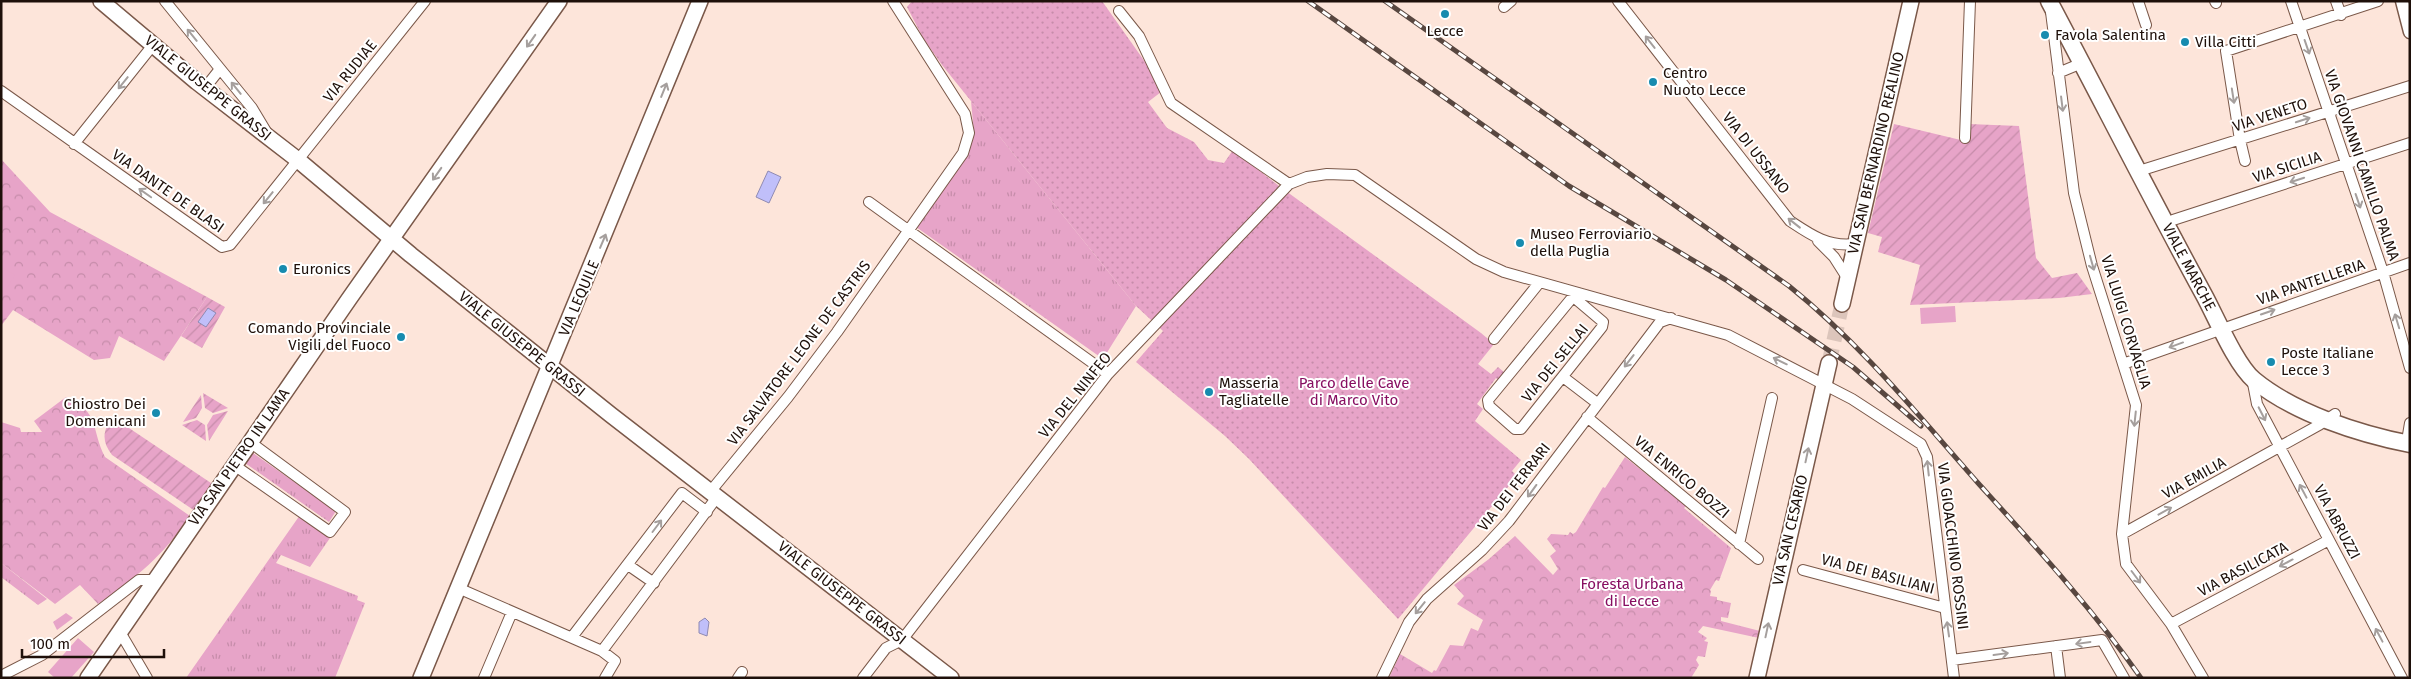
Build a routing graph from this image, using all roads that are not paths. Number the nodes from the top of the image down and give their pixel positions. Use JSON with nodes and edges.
{"nodes":[{"id":1,"x":101,"y":1,"type":"edge"},
{"id":2,"x":165,"y":1,"type":"edge"},
{"id":3,"x":425,"y":1,"type":"edge"},
{"id":4,"x":559,"y":1,"type":"edge"},
{"id":5,"x":700,"y":1,"type":"edge"},
{"id":6,"x":893,"y":1,"type":"edge"},
{"id":7,"x":1618,"y":1,"type":"edge"},
{"id":8,"x":1911,"y":1,"type":"edge"},
{"id":9,"x":1970,"y":1,"type":"edge"},
{"id":10,"x":2138,"y":1,"type":"edge"},
{"id":11,"x":2291,"y":1,"type":"edge"},
{"id":12,"x":2336,"y":1,"type":"edge"},
{"id":13,"x":2378,"y":1,"type":"edge"},
{"id":14,"x":2402,"y":1,"type":"edge"},
{"id":15,"x":2052,"y":2,"type":"edge"},
{"id":16,"x":1119,"y":11,"type":"dead end"},
{"id":17,"x":2341,"y":15,"type":"junction"},
{"id":18,"x":2146,"y":25,"type":"dead end"},
{"id":19,"x":2299,"y":27,"type":"junction"},
{"id":20,"x":2410,"y":32,"type":"edge"},
{"id":21,"x":153,"y":45,"type":"junction"},
{"id":22,"x":2082,"y":63,"type":"junction"},
{"id":23,"x":220,"y":69,"type":"junction"},
{"id":24,"x":2058,"y":73,"type":"junction"},
{"id":25,"x":2410,"y":86,"type":"edge"},
{"id":26,"x":205,"y":88,"type":"junction"},
{"id":27,"x":1,"y":91,"type":"edge"},
{"id":28,"x":2329,"y":112,"type":"junction"},
{"id":29,"x":269,"y":138,"type":"junction"},
{"id":30,"x":1965,"y":138,"type":"dead end"},
{"id":31,"x":2240,"y":140,"type":"junction"},
{"id":32,"x":2410,"y":143,"type":"edge"},
{"id":33,"x":74,"y":144,"type":"junction"},
{"id":34,"x":298,"y":160,"type":"junction"},
{"id":35,"x":2245,"y":162,"type":"dead end"},
{"id":36,"x":2346,"y":165,"type":"junction"},
{"id":37,"x":2142,"y":170,"type":"junction"},
{"id":38,"x":1289,"y":184,"type":"junction"},
{"id":39,"x":869,"y":202,"type":"dead end"},
{"id":40,"x":2173,"y":220,"type":"junction"},
{"id":41,"x":908,"y":230,"type":"junction"},
{"id":42,"x":392,"y":238,"type":"junction"},
{"id":43,"x":1816,"y":239,"type":"junction"},
{"id":44,"x":1854,"y":244,"type":"junction"},
{"id":45,"x":2410,"y":263,"type":"edge"},
{"id":46,"x":2383,"y":272,"type":"junction"},
{"id":47,"x":1848,"y":279,"type":"junction"},
{"id":48,"x":1539,"y":282,"type":"junction"},
{"id":49,"x":1576,"y":293,"type":"junction"},
{"id":50,"x":1842,"y":304,"type":"tunnel mouth"},
{"id":51,"x":1673,"y":318,"type":"junction"},
{"id":52,"x":2224,"y":327,"type":"junction"},
{"id":53,"x":1494,"y":339,"type":"dead end"},
{"id":54,"x":1829,"y":363,"type":"tunnel mouth"},
{"id":55,"x":2123,"y":364,"type":"junction"},
{"id":56,"x":551,"y":367,"type":"junction"},
{"id":57,"x":2410,"y":368,"type":"edge"},
{"id":58,"x":1108,"y":374,"type":"junction"},
{"id":59,"x":1563,"y":377,"type":"junction"},
{"id":60,"x":2252,"y":378,"type":"junction"},
{"id":61,"x":1824,"y":383,"type":"junction"},
{"id":62,"x":1772,"y":398,"type":"dead end"},
{"id":63,"x":1597,"y":403,"type":"junction"},
{"id":64,"x":1587,"y":417,"type":"junction"},
{"id":65,"x":2332,"y":417,"type":"junction"},
{"id":66,"x":2409,"y":435,"type":"edge"},
{"id":67,"x":250,"y":442,"type":"junction"},
{"id":68,"x":2279,"y":447,"type":"junction"},
{"id":69,"x":234,"y":465,"type":"junction"},
{"id":70,"x":714,"y":494,"type":"junction"},
{"id":71,"x":706,"y":512,"type":"junction"},
{"id":72,"x":2122,"y":534,"type":"junction"},
{"id":73,"x":2329,"y":540,"type":"junction"},
{"id":74,"x":1739,"y":544,"type":"junction"},
{"id":75,"x":1758,"y":559,"type":"dead end"},
{"id":76,"x":628,"y":565,"type":"junction"},
{"id":77,"x":1803,"y":570,"type":"dead end"},
{"id":78,"x":155,"y":580,"type":"junction"},
{"id":79,"x":654,"y":583,"type":"junction"},
{"id":80,"x":458,"y":588,"type":"junction"},
{"id":81,"x":1945,"y":608,"type":"junction"},
{"id":82,"x":512,"y":612,"type":"junction"},
{"id":83,"x":2171,"y":624,"type":"junction"},
{"id":84,"x":120,"y":632,"type":"junction"},
{"id":85,"x":572,"y":637,"type":"junction"},
{"id":86,"x":902,"y":640,"type":"junction"},
{"id":87,"x":2056,"y":646,"type":"junction"},
{"id":88,"x":602,"y":651,"type":"junction"},
{"id":89,"x":1952,"y":660,"type":"junction"},
{"id":90,"x":1,"y":676,"type":"edge"},
{"id":91,"x":88,"y":678,"type":"edge"},
{"id":92,"x":147,"y":678,"type":"edge"},
{"id":93,"x":421,"y":678,"type":"edge"},
{"id":94,"x":484,"y":678,"type":"edge"},
{"id":95,"x":605,"y":678,"type":"edge"},
{"id":96,"x":863,"y":678,"type":"edge"},
{"id":97,"x":951,"y":678,"type":"edge"},
{"id":98,"x":1382,"y":678,"type":"edge"},
{"id":99,"x":1757,"y":678,"type":"edge"},
{"id":100,"x":1954,"y":678,"type":"edge"},
{"id":101,"x":2060,"y":678,"type":"edge"},
{"id":102,"x":2124,"y":678,"type":"edge"},
{"id":103,"x":2203,"y":678,"type":"edge"},
{"id":104,"x":2402,"y":678,"type":"edge"}],
"edges":[{"from":1,"to":21,"type":"main road","name":"VIALE GIUSEPPE GRASSI"},
{"from":23,"to":2,"type":"street","one_way":true},
{"from":3,"to":34,"type":"street","name":"VIA RUDIAE"},
{"from":4,"to":42,"type":"main road","name":"VIA SAN PIETRO IN LAMA","one_way":true},
{"from":56,"to":5,"type":"main road","name":"VIA LEQUILE","one_way":true},
{"from":6,"to":41,"type":"street","name":"VIA SALVATORE LEONE DE CASTRIS"},
{"from":43,"to":7,"type":"street","name":"VIA DI USSANO","one_way":true},
{"from":8,"to":44,"type":"main road","name":"VIA SAN BERNARDINO REALINO"},
{"from":9,"to":30,"type":"street"},
{"from":10,"to":18,"type":"street"},
{"from":11,"to":19,"type":"street","name":"VIA GIOVANNI CAMILLO PALMA"},
{"from":12,"to":17,"type":"street"},
{"from":13,"to":17,"type":"street"},
{"from":14,"to":20,"type":"street"},
{"from":15,"to":22,"type":"main road","name":"VIALE MARCHE"},
{"from":15,"to":24,"type":"street","name":"VIA LUIGI CORVAGLIA"},
{"from":15,"to":37,"type":"main road","name":"VIALE MARCHE"},
{"from":16,"to":38,"type":"street"},
{"from":17,"to":19,"type":"street"},
{"from":19,"to":28,"type":"street","name":"VIA GIOVANNI CAMILLO PALMA","one_way":true},
{"from":19,"to":31,"type":"street","one_way":true},
{"from":21,"to":26,"type":"main road","name":"VIALE GIUSEPPE GRASSI"},
{"from":21,"to":33,"type":"street","one_way":true},
{"from":22,"to":24,"type":"street"},
{"from":22,"to":37,"type":"main road","name":"VIALE MARCHE"},
{"from":23,"to":26,"type":"street"},
{"from":29,"to":23,"type":"street","one_way":true},
{"from":24,"to":55,"type":"street","name":"VIA LUIGI CORVAGLIA","one_way":true},
{"from":25,"to":28,"type":"street","name":"VIA VENETO"},
{"from":26,"to":29,"type":"main road","name":"VIALE GIUSEPPE GRASSI"},
{"from":27,"to":33,"type":"street","name":"VIA DANTE DE BLASI"},
{"from":31,"to":28,"type":"street","name":"VIA VENETO","one_way":true},
{"from":28,"to":36,"type":"street","name":"VIA GIOVANNI CAMILLO PALMA"},
{"from":29,"to":34,"type":"main road","name":"VIALE GIUSEPPE GRASSI"},
{"from":31,"to":35,"type":"street"},
{"from":31,"to":37,"type":"street","name":"VIA VENETO"},
{"from":32,"to":36,"type":"street","name":"VIA SICILIA"},
{"from":34,"to":33,"type":"street","name":"VIA DANTE DE BLASI","one_way":true},
{"from":34,"to":42,"type":"main road","name":"VIALE GIUSEPPE GRASSI"},
{"from":36,"to":40,"type":"street","name":"VIA SICILIA","one_way":true},
{"from":36,"to":46,"type":"street","name":"VIA GIOVANNI CAMILLO PALMA","one_way":true},
{"from":37,"to":40,"type":"main road","name":"VIALE MARCHE"},
{"from":37,"to":52,"type":"main road","name":"VIALE MARCHE"},
{"from":38,"to":48,"type":"street","name":"VIA GIOACCHINO ROSSINI"},
{"from":38,"to":58,"type":"street","name":"VIA DEL NINFEO"},
{"from":39,"to":41,"type":"street"},
{"from":40,"to":52,"type":"main road","name":"VIALE MARCHE"},
{"from":41,"to":58,"type":"street"},
{"from":41,"to":70,"type":"street","name":"VIA SALVATORE LEONE DE CASTRIS"},
{"from":42,"to":56,"type":"main road","name":"VIALE GIUSEPPE GRASSI"},
{"from":42,"to":67,"type":"main road","name":"VIA SAN PIETRO IN LAMA"},
{"from":43,"to":44,"type":"street","name":"VIA DI USSANO"},
{"from":43,"to":47,"type":"street"},
{"from":44,"to":47,"type":"main road","name":"VIA SAN BERNARDINO REALINO"},
{"from":45,"to":46,"type":"street","name":"VIA PANTELLERIA"},
{"from":52,"to":46,"type":"street","name":"VIA PANTELLERIA","one_way":true},
{"from":57,"to":46,"type":"street","name":"VIA GIOVANNI CAMILLO PALMA","one_way":true},
{"from":47,"to":50,"type":"main road","name":"VIA SAN BERNARDINO REALINO"},
{"from":48,"to":49,"type":"street","name":"VIA GIOACCHINO ROSSINI"},
{"from":48,"to":53,"type":"street"},
{"from":49,"to":51,"type":"street","name":"VIA GIOACCHINO ROSSINI"},
{"from":49,"to":59,"type":"street","name":"VIA DEI SELLAI"},
{"from":49,"to":59,"type":"street","name":"VIA DEI SELLAI"},
{"from":61,"to":51,"type":"street","name":"VIA GIOACCHINO ROSSINI","one_way":true},
{"from":51,"to":63,"type":"street","name":"VIA DEI FERRARI","one_way":true},
{"from":52,"to":55,"type":"street","name":"VIA PANTELLERIA","one_way":true},
{"from":52,"to":60,"type":"main road","name":"VIALE MARCHE"},
{"from":52,"to":65,"type":"main road","name":"VIALE MARCHE"},
{"from":54,"to":61,"type":"main road"},
{"from":55,"to":72,"type":"street","name":"VIA LUIGI CORVAGLIA","one_way":true},
{"from":56,"to":70,"type":"main road","name":"VIALE GIUSEPPE GRASSI"},
{"from":56,"to":80,"type":"main road","name":"VIA LEQUILE"},
{"from":58,"to":86,"type":"street","name":"VIA DEL NINFEO"},
{"from":59,"to":63,"type":"street"},
{"from":60,"to":65,"type":"main road","name":"VIALE MARCHE"},
{"from":60,"to":68,"type":"street","name":"VIA ABRUZZI","one_way":true},
{"from":81,"to":61,"type":"street","name":"VIA GIOACCHINO ROSSINI","one_way":true},
{"from":99,"to":61,"type":"main road","name":"VIA SAN CESARIO","one_way":true},
{"from":62,"to":74,"type":"street"},
{"from":63,"to":64,"type":"street","name":"VIA DEI FERRARI"},
{"from":64,"to":74,"type":"street","name":"VIA ENRICO BOZZI"},
{"from":64,"to":98,"type":"street","name":"VIA DEI FERRARI","one_way":true},
{"from":65,"to":66,"type":"main road","name":"VIALE MARCHE"},
{"from":65,"to":68,"type":"street","name":"VIA EMILIA"},
{"from":67,"to":69,"type":"main road","name":"VIA SAN PIETRO IN LAMA"},
{"from":67,"to":69,"type":"street"},
{"from":72,"to":68,"type":"street","name":"VIA EMILIA","one_way":true},
{"from":73,"to":68,"type":"street","name":"VIA ABRUZZI","one_way":true},
{"from":69,"to":78,"type":"main road","name":"VIA SAN PIETRO IN LAMA"},
{"from":70,"to":71,"type":"street","name":"VIA SALVATORE LEONE DE CASTRIS"},
{"from":70,"to":86,"type":"main road","name":"VIALE GIUSEPPE GRASSI"},
{"from":76,"to":71,"type":"street","one_way":true},
{"from":71,"to":79,"type":"street","name":"VIA SALVATORE LEONE DE CASTRIS"},
{"from":72,"to":83,"type":"street","name":"VIA LUIGI CORVAGLIA","one_way":true},
{"from":73,"to":83,"type":"street","name":"VIA BASILICATA","one_way":true},
{"from":104,"to":73,"type":"street","name":"VIA ABRUZZI","one_way":true},
{"from":74,"to":75,"type":"street","name":"VIA ENRICO BOZZI"},
{"from":76,"to":79,"type":"street"},
{"from":76,"to":85,"type":"street"},
{"from":77,"to":81,"type":"street","name":"VIA DEI BASILIANI"},
{"from":78,"to":84,"type":"main road","name":"VIA SAN PIETRO IN LAMA"},
{"from":78,"to":90,"type":"street"},
{"from":79,"to":88,"type":"street","name":"VIA SALVATORE LEONE DE CASTRIS"},
{"from":80,"to":82,"type":"street"},
{"from":80,"to":93,"type":"main road","name":"VIA LEQUILE"},
{"from":89,"to":81,"type":"street","name":"VIA GIOACCHINO ROSSINI","one_way":true},
{"from":82,"to":85,"type":"street"},
{"from":82,"to":94,"type":"street"},
{"from":83,"to":103,"type":"street","name":"VIA LUIGI CORVAGLIA"},
{"from":84,"to":91,"type":"main road","name":"VIA SAN PIETRO IN LAMA"},
{"from":84,"to":92,"type":"street"},
{"from":85,"to":88,"type":"street"},
{"from":86,"to":96,"type":"street","name":"VIA DEL NINFEO"},
{"from":86,"to":97,"type":"main road","name":"VIALE GIUSEPPE GRASSI"},
{"from":89,"to":87,"type":"street","one_way":true},
{"from":87,"to":101,"type":"street"},
{"from":102,"to":87,"type":"street","one_way":true},
{"from":88,"to":95,"type":"street"},
{"from":89,"to":100,"type":"street","name":"VIA GIOACCHINO ROSSINI"}]}
